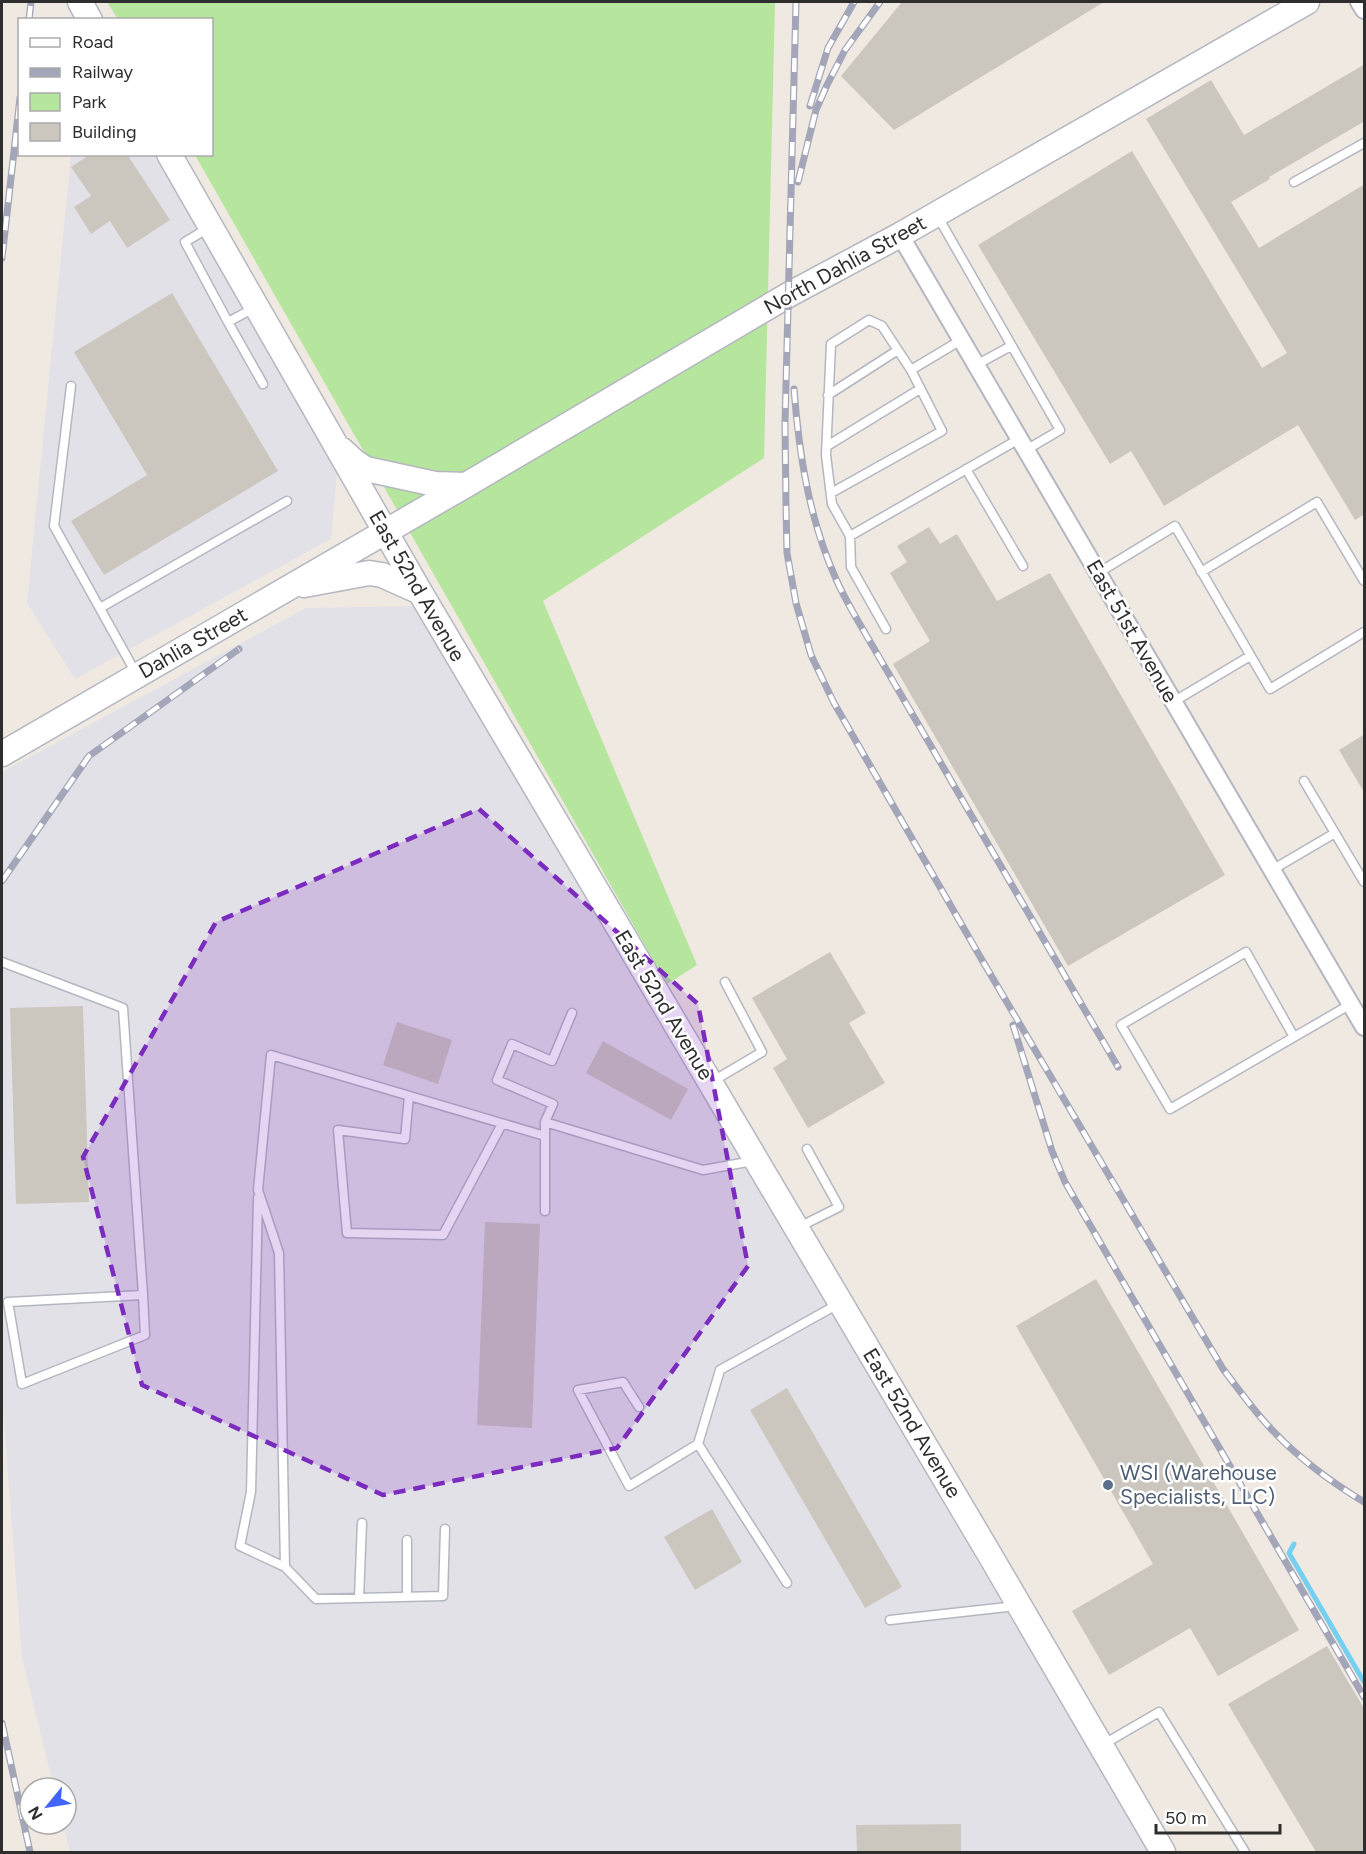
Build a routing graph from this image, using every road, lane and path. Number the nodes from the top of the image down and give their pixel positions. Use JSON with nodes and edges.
{"nodes":[{"id":1,"x":80,"y":2,"type":"edge"},
{"id":2,"x":1305,"y":2,"type":"edge"},
{"id":3,"x":1359,"y":2,"type":"edge"},
{"id":4,"x":1365,"y":10,"type":"edge"},
{"id":5,"x":89,"y":18,"type":"edge"},
{"id":6,"x":1365,"y":143,"type":"edge"},
{"id":7,"x":170,"y":156,"type":"edge"},
{"id":8,"x":1294,"y":182,"type":"dead end"},
{"id":9,"x":936,"y":214,"type":"junction"},
{"id":10,"x":210,"y":226,"type":"junction"},
{"id":11,"x":900,"y":235,"type":"junction"},
{"id":12,"x":256,"y":307,"type":"junction"},
{"id":13,"x":228,"y":322,"type":"junction"},
{"id":14,"x":962,"y":340,"type":"junction"},
{"id":15,"x":1011,"y":346,"type":"junction"},
{"id":16,"x":898,"y":350,"type":"junction"},
{"id":17,"x":976,"y":365,"type":"junction"},
{"id":18,"x":911,"y":370,"type":"junction"},
{"id":19,"x":263,"y":384,"type":"dead end"},
{"id":20,"x":71,"y":386,"type":"dead end"},
{"id":21,"x":920,"y":389,"type":"junction"},
{"id":22,"x":828,"y":395,"type":"junction"},
{"id":23,"x":327,"y":431,"type":"junction"},
{"id":24,"x":1023,"y":444,"type":"junction"},
{"id":25,"x":827,"y":446,"type":"junction"},
{"id":26,"x":966,"y":469,"type":"junction"},
{"id":27,"x":466,"y":484,"type":"junction"},
{"id":28,"x":831,"y":493,"type":"junction"},
{"id":29,"x":287,"y":501,"type":"dead end"},
{"id":30,"x":384,"y":532,"type":"junction"},
{"id":31,"x":850,"y":536,"type":"junction"},
{"id":32,"x":1023,"y":566,"type":"dead end"},
{"id":33,"x":1201,"y":572,"type":"junction"},
{"id":34,"x":1098,"y":573,"type":"junction"},
{"id":35,"x":1365,"y":581,"type":"edge"},
{"id":36,"x":420,"y":592,"type":"junction"},
{"id":37,"x":270,"y":597,"type":"junction"},
{"id":38,"x":100,"y":608,"type":"junction"},
{"id":39,"x":886,"y":629,"type":"dead end"},
{"id":40,"x":1365,"y":632,"type":"edge"},
{"id":41,"x":1250,"y":656,"type":"junction"},
{"id":42,"x":137,"y":675,"type":"junction"},
{"id":43,"x":1173,"y":702,"type":"junction"},
{"id":44,"x":2,"y":754,"type":"edge"},
{"id":45,"x":1304,"y":781,"type":"dead end"},
{"id":46,"x":1335,"y":833,"type":"junction"},
{"id":47,"x":1272,"y":870,"type":"junction"},
{"id":48,"x":1365,"y":882,"type":"edge"},
{"id":49,"x":2,"y":962,"type":"edge"},
{"id":50,"x":725,"y":982,"type":"dead end"},
{"id":51,"x":1351,"y":1004,"type":"junction"},
{"id":52,"x":572,"y":1013,"type":"dead end"},
{"id":53,"x":1365,"y":1027,"type":"edge"},
{"id":54,"x":1294,"y":1037,"type":"junction"},
{"id":55,"x":710,"y":1082,"type":"junction"},
{"id":56,"x":409,"y":1096,"type":"junction"},
{"id":57,"x":545,"y":1122,"type":"junction"},
{"id":58,"x":502,"y":1124,"type":"junction"},
{"id":59,"x":545,"y":1136,"type":"junction"},
{"id":60,"x":807,"y":1149,"type":"dead end"},
{"id":61,"x":756,"y":1160,"type":"junction"},
{"id":62,"x":258,"y":1190,"type":"junction"},
{"id":63,"x":545,"y":1210,"type":"dead end"},
{"id":64,"x":797,"y":1228,"type":"junction"},
{"id":65,"x":143,"y":1295,"type":"junction"},
{"id":66,"x":841,"y":1303,"type":"junction"},
{"id":67,"x":639,"y":1407,"type":"dead end"},
{"id":68,"x":698,"y":1444,"type":"junction"},
{"id":69,"x":362,"y":1523,"type":"dead end"},
{"id":70,"x":445,"y":1529,"type":"dead end"},
{"id":71,"x":407,"y":1540,"type":"dead end"},
{"id":72,"x":285,"y":1567,"type":"junction"},
{"id":73,"x":787,"y":1583,"type":"dead end"},
{"id":74,"x":406,"y":1596,"type":"junction"},
{"id":75,"x":359,"y":1598,"type":"junction"},
{"id":76,"x":1020,"y":1606,"type":"junction"},
{"id":77,"x":890,"y":1620,"type":"dead end"},
{"id":78,"x":1101,"y":1746,"type":"junction"},
{"id":79,"x":1163,"y":1852,"type":"edge"},
{"id":80,"x":1245,"y":1852,"type":"edge"}],
"edges":[{"from":1,"to":5,"type":"street"},
{"from":2,"to":9,"type":"street","name":"North Dahlia Street"},
{"from":3,"to":4,"type":"street"},
{"from":6,"to":8,"type":"lane"},
{"from":7,"to":10,"type":"street","name":"East 52nd Avenue"},
{"from":9,"to":11,"type":"street","name":"North Dahlia Street"},
{"from":9,"to":15,"type":"lane"},
{"from":10,"to":12,"type":"street","name":"East 52nd Avenue"},
{"from":10,"to":13,"type":"lane"},
{"from":11,"to":14,"type":"street","name":"East 51st Avenue"},
{"from":11,"to":27,"type":"street","name":"North Dahlia Street"},
{"from":12,"to":13,"type":"lane"},
{"from":12,"to":23,"type":"street","name":"East 52nd Avenue"},
{"from":13,"to":19,"type":"lane"},
{"from":14,"to":17,"type":"street","name":"East 51st Avenue"},
{"from":14,"to":18,"type":"lane"},
{"from":15,"to":17,"type":"lane"},
{"from":15,"to":24,"type":"lane"},
{"from":16,"to":18,"type":"lane"},
{"from":16,"to":22,"type":"lane"},
{"from":16,"to":22,"type":"lane"},
{"from":17,"to":24,"type":"street","name":"East 51st Avenue"},
{"from":18,"to":21,"type":"lane"},
{"from":20,"to":38,"type":"lane"},
{"from":21,"to":25,"type":"lane"},
{"from":21,"to":28,"type":"lane"},
{"from":22,"to":25,"type":"lane"},
{"from":23,"to":27,"type":"street"},
{"from":23,"to":30,"type":"street","name":"East 52nd Avenue"},
{"from":24,"to":26,"type":"lane"},
{"from":24,"to":34,"type":"street","name":"East 51st Avenue"},
{"from":25,"to":28,"type":"lane"},
{"from":26,"to":31,"type":"lane"},
{"from":26,"to":32,"type":"lane"},
{"from":27,"to":30,"type":"street","name":"North Dahlia Street"},
{"from":28,"to":31,"type":"lane"},
{"from":29,"to":38,"type":"lane"},
{"from":30,"to":36,"type":"street","name":"East 52nd Avenue"},
{"from":30,"to":37,"type":"street","name":"Dahlia Street"},
{"from":31,"to":39,"type":"lane"},
{"from":33,"to":34,"type":"lane"},
{"from":33,"to":35,"type":"lane"},
{"from":33,"to":41,"type":"lane"},
{"from":34,"to":43,"type":"street","name":"East 51st Avenue"},
{"from":36,"to":37,"type":"street"},
{"from":36,"to":55,"type":"street","name":"East 52nd Avenue"},
{"from":37,"to":42,"type":"street","name":"Dahlia Street"},
{"from":38,"to":42,"type":"lane"},
{"from":40,"to":41,"type":"lane"},
{"from":41,"to":43,"type":"lane"},
{"from":42,"to":44,"type":"street","name":"Dahlia Street"},
{"from":43,"to":47,"type":"street","name":"East 51st Avenue"},
{"from":45,"to":46,"type":"lane"},
{"from":46,"to":47,"type":"lane"},
{"from":46,"to":48,"type":"lane"},
{"from":47,"to":51,"type":"street","name":"East 51st Avenue"},
{"from":49,"to":65,"type":"lane"},
{"from":50,"to":55,"type":"lane"},
{"from":51,"to":53,"type":"street","name":"East 51st Avenue"},
{"from":51,"to":54,"type":"lane"},
{"from":52,"to":57,"type":"lane"},
{"from":54,"to":54,"type":"lane"},
{"from":55,"to":61,"type":"street","name":"East 52nd Avenue"},
{"from":56,"to":58,"type":"lane"},
{"from":56,"to":58,"type":"lane"},
{"from":56,"to":62,"type":"lane"},
{"from":57,"to":59,"type":"lane"},
{"from":57,"to":61,"type":"lane"},
{"from":58,"to":59,"type":"lane"},
{"from":59,"to":63,"type":"lane"},
{"from":60,"to":64,"type":"lane"},
{"from":61,"to":64,"type":"street","name":"East 52nd Avenue"},
{"from":62,"to":72,"type":"lane"},
{"from":62,"to":72,"type":"lane"},
{"from":64,"to":66,"type":"street","name":"East 52nd Avenue"},
{"from":65,"to":65,"type":"lane"},
{"from":66,"to":68,"type":"lane"},
{"from":66,"to":76,"type":"street","name":"East 52nd Avenue"},
{"from":67,"to":68,"type":"lane"},
{"from":68,"to":73,"type":"lane"},
{"from":69,"to":75,"type":"lane"},
{"from":70,"to":74,"type":"lane"},
{"from":71,"to":74,"type":"lane"},
{"from":72,"to":75,"type":"lane"},
{"from":74,"to":75,"type":"lane"},
{"from":76,"to":77,"type":"lane"},
{"from":76,"to":78,"type":"street","name":"East 52nd Avenue"},
{"from":78,"to":79,"type":"street","name":"East 52nd Avenue"},
{"from":78,"to":80,"type":"lane"}]}
